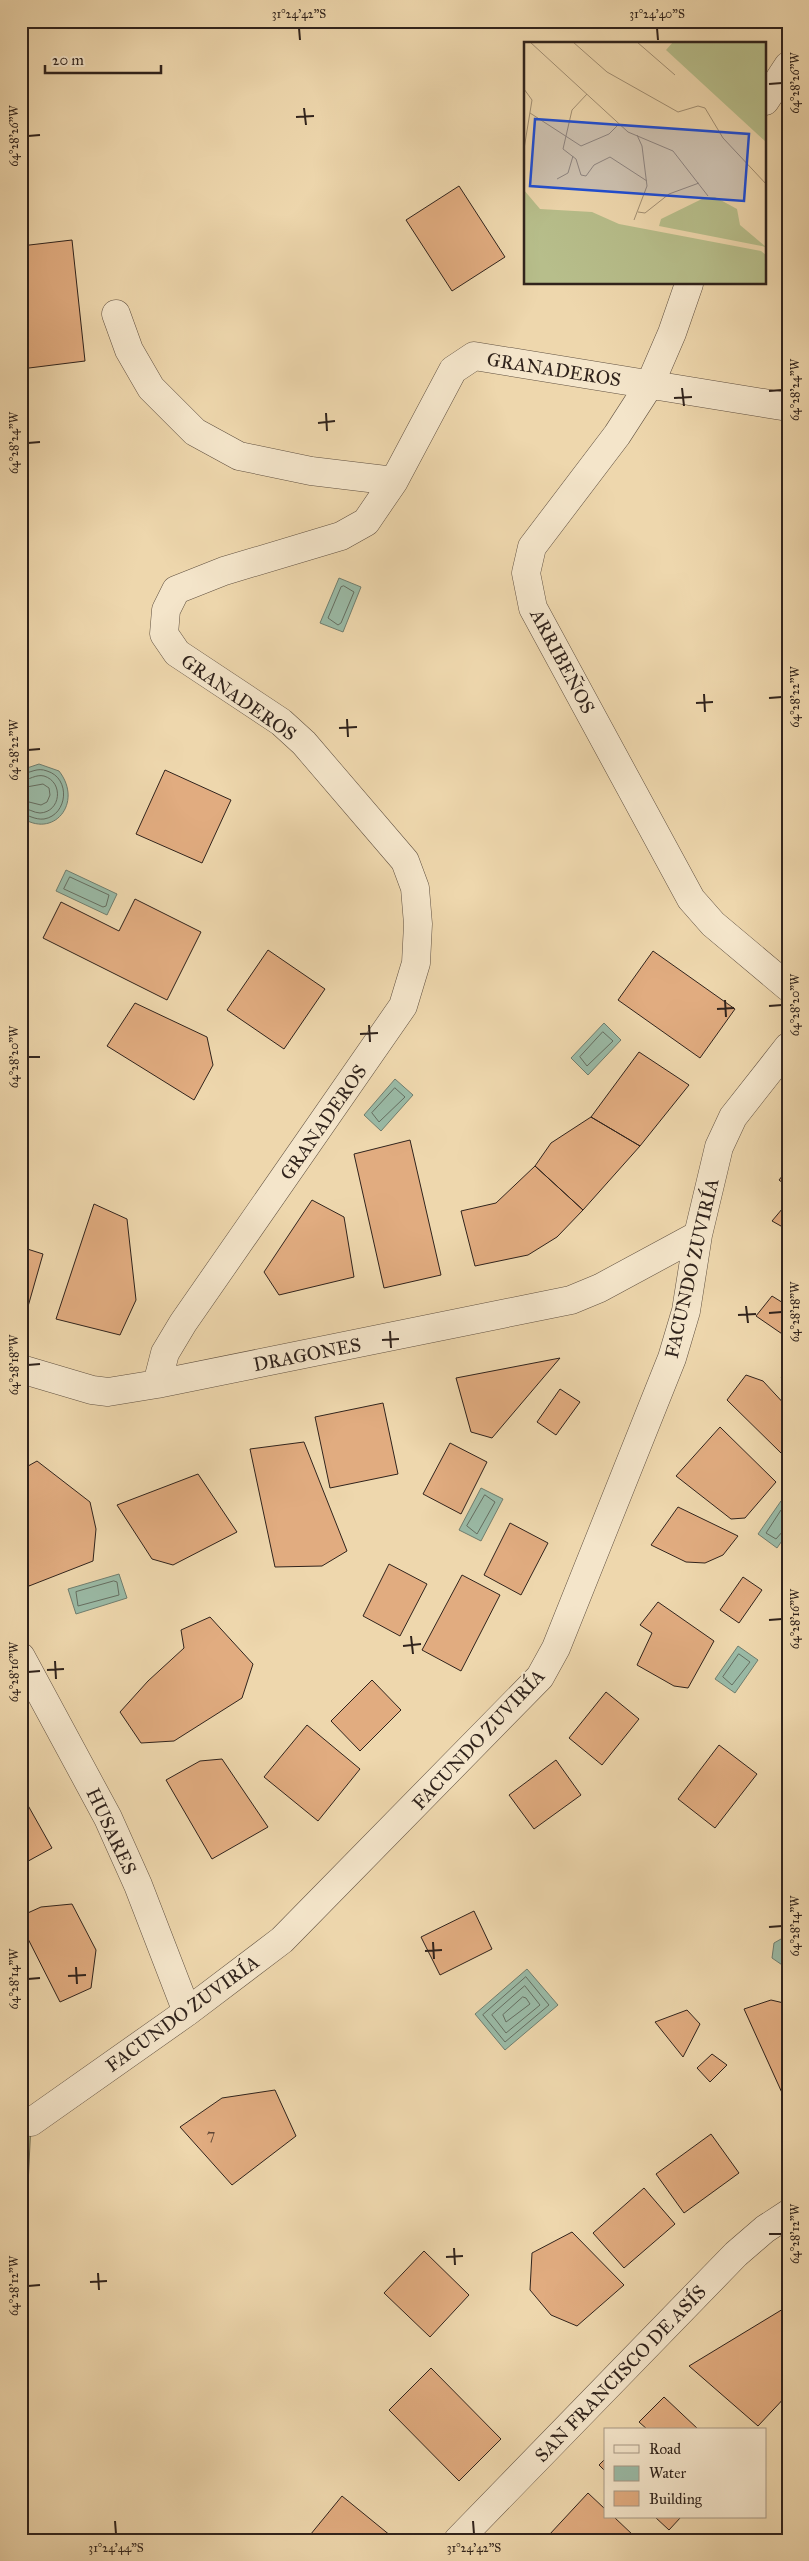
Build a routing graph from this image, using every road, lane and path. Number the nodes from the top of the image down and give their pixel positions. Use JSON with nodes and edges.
{"nodes":[{"id":1,"x":788,"y":66,"type":"edge"},
{"id":2,"x":766,"y":99,"type":"edge"},
{"id":3,"x":689,"y":285,"type":"edge"},
{"id":4,"x":116,"y":314,"type":"dead end"},
{"id":5,"x":650,"y":384,"type":"junction"},
{"id":6,"x":788,"y":407,"type":"edge"},
{"id":7,"x":394,"y":481,"type":"junction"},
{"id":8,"x":788,"y":987,"type":"edge"},
{"id":9,"x":788,"y":1047,"type":"edge"},
{"id":10,"x":698,"y":1235,"type":"junction"},
{"id":11,"x":21,"y":1369,"type":"edge"},
{"id":12,"x":158,"y":1384,"type":"junction"},
{"id":13,"x":21,"y":1657,"type":"edge"},
{"id":14,"x":187,"y":2012,"type":"junction"},
{"id":15,"x":31,"y":2122,"type":"dead end"},
{"id":16,"x":788,"y":2214,"type":"edge"},
{"id":17,"x":458,"y":2540,"type":"edge"}],
"edges":[{"from":1,"to":2,"type":"street"},
{"from":3,"to":5,"type":"street","name":"ARRIBEÑOS"},
{"from":4,"to":7,"type":"street"},
{"from":5,"to":6,"type":"street","name":"GRANADEROS"},
{"from":5,"to":7,"type":"street","name":"GRANADEROS"},
{"from":5,"to":8,"type":"street","name":"ARRIBEÑOS"},
{"from":7,"to":12,"type":"street","name":"GRANADEROS"},
{"from":9,"to":10,"type":"street","name":"FACUNDO ZUVIRÍA"},
{"from":10,"to":12,"type":"street","name":"DRAGONES"},
{"from":10,"to":14,"type":"street","name":"FACUNDO ZUVIRÍA"},
{"from":11,"to":12,"type":"street","name":"DRAGONES"},
{"from":13,"to":14,"type":"street","name":"HUSARES"},
{"from":14,"to":15,"type":"street","name":"FACUNDO ZUVIRÍA"},
{"from":16,"to":17,"type":"street","name":"SAN FRANCISCO DE ASÍS"}]}
